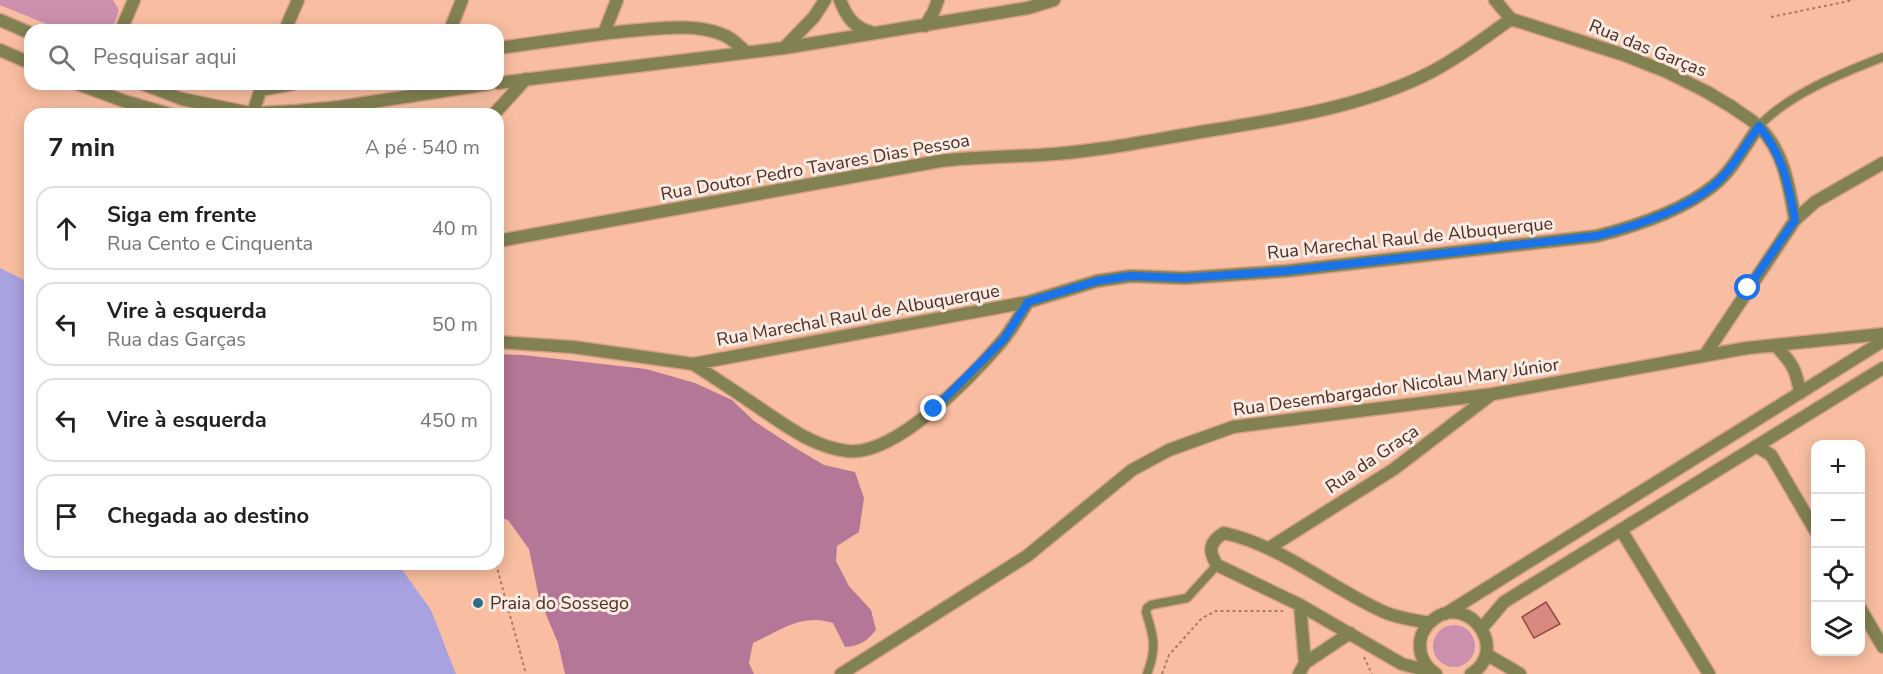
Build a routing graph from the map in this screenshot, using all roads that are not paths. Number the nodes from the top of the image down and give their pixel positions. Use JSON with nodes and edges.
{"nodes":[{"id":1,"x":298,"y":0,"type":"edge"},
{"id":2,"x":462,"y":0,"type":"edge"},
{"id":3,"x":617,"y":0,"type":"edge"},
{"id":4,"x":825,"y":0,"type":"edge"},
{"id":5,"x":840,"y":0,"type":"edge"},
{"id":6,"x":938,"y":0,"type":"edge"},
{"id":7,"x":1054,"y":0,"type":"edge"},
{"id":8,"x":1495,"y":0,"type":"edge"},
{"id":9,"x":131,"y":2,"type":"edge"},
{"id":10,"x":1511,"y":19,"type":"junction"},
{"id":11,"x":0,"y":20,"type":"edge"},
{"id":12,"x":123,"y":24,"type":"edge"},
{"id":13,"x":288,"y":24,"type":"edge"},
{"id":14,"x":452,"y":24,"type":"edge"},
{"id":15,"x":925,"y":26,"type":"junction"},
{"id":16,"x":24,"y":30,"type":"edge"},
{"id":17,"x":604,"y":33,"type":"junction"},
{"id":18,"x":875,"y":33,"type":"junction"},
{"id":19,"x":504,"y":47,"type":"edge"},
{"id":20,"x":784,"y":48,"type":"junction"},
{"id":21,"x":0,"y":50,"type":"edge"},
{"id":22,"x":746,"y":52,"type":"junction"},
{"id":23,"x":1883,"y":57,"type":"edge"},
{"id":24,"x":24,"y":60,"type":"edge"},
{"id":25,"x":526,"y":79,"type":"junction"},
{"id":26,"x":504,"y":82,"type":"edge"},
{"id":27,"x":103,"y":90,"type":"edge"},
{"id":28,"x":159,"y":90,"type":"edge"},
{"id":29,"x":259,"y":90,"type":"edge"},
{"id":30,"x":450,"y":90,"type":"edge"},
{"id":31,"x":153,"y":108,"type":"edge"},
{"id":32,"x":223,"y":108,"type":"edge"},
{"id":33,"x":249,"y":108,"type":"edge"},
{"id":34,"x":329,"y":108,"type":"edge"},
{"id":35,"x":499,"y":108,"type":"edge"},
{"id":36,"x":1759,"y":126,"type":"junction"},
{"id":37,"x":1883,"y":162,"type":"edge"},
{"id":38,"x":1795,"y":220,"type":"junction"},
{"id":39,"x":504,"y":240,"type":"edge"},
{"id":40,"x":1028,"y":302,"type":"junction"},
{"id":41,"x":1883,"y":334,"type":"edge"},
{"id":42,"x":1883,"y":341,"type":"edge"},
{"id":43,"x":504,"y":342,"type":"edge"},
{"id":44,"x":1775,"y":345,"type":"junction"},
{"id":45,"x":1705,"y":355,"type":"junction"},
{"id":46,"x":693,"y":364,"type":"junction"},
{"id":47,"x":1883,"y":368,"type":"edge"},
{"id":48,"x":1800,"y":393,"type":"junction"},
{"id":49,"x":1492,"y":394,"type":"junction"},
{"id":50,"x":1770,"y":437,"type":"junction"},
{"id":51,"x":1756,"y":446,"type":"junction"},
{"id":52,"x":1771,"y":455,"type":"junction"},
{"id":53,"x":1811,"y":525,"type":"edge"},
{"id":54,"x":1621,"y":530,"type":"junction"},
{"id":55,"x":1269,"y":548,"type":"junction"},
{"id":56,"x":1217,"y":565,"type":"junction"},
{"id":57,"x":1300,"y":608,"type":"junction"},
{"id":58,"x":1445,"y":614,"type":"junction"},
{"id":59,"x":1865,"y":617,"type":"edge"},
{"id":60,"x":1429,"y":623,"type":"junction"},
{"id":61,"x":1482,"y":628,"type":"junction"},
{"id":62,"x":1350,"y":633,"type":"junction"},
{"id":63,"x":1883,"y":647,"type":"edge"},
{"id":64,"x":1486,"y":654,"type":"junction"},
{"id":65,"x":1302,"y":668,"type":"edge"},
{"id":66,"x":1434,"y":673,"type":"edge"},
{"id":67,"x":841,"y":674,"type":"edge"},
{"id":68,"x":1146,"y":674,"type":"edge"},
{"id":69,"x":1471,"y":674,"type":"edge"},
{"id":70,"x":1521,"y":674,"type":"edge"},
{"id":71,"x":1709,"y":674,"type":"edge"}],
"edges":[{"from":1,"to":13,"type":"street"},
{"from":2,"to":14,"type":"street"},
{"from":3,"to":17,"type":"street"},
{"from":4,"to":20,"type":"street"},
{"from":5,"to":18,"type":"street"},
{"from":6,"to":15,"type":"street"},
{"from":7,"to":15,"type":"street"},
{"from":8,"to":10,"type":"street"},
{"from":9,"to":12,"type":"street"},
{"from":10,"to":36,"type":"street","name":"Rua das Garças"},
{"from":10,"to":39,"type":"street","name":"Rua Doutor Pedro Tavares Dias Pessoa"},
{"from":11,"to":16,"type":"street"},
{"from":15,"to":18,"type":"street"},
{"from":17,"to":19,"type":"street"},
{"from":17,"to":22,"type":"street"},
{"from":18,"to":20,"type":"street"},
{"from":20,"to":22,"type":"street"},
{"from":21,"to":24,"type":"street"},
{"from":22,"to":25,"type":"street"},
{"from":23,"to":36,"type":"lane"},
{"from":25,"to":26,"type":"street"},
{"from":25,"to":35,"type":"street"},
{"from":27,"to":31,"type":"street"},
{"from":28,"to":32,"type":"street"},
{"from":29,"to":33,"type":"street"},
{"from":30,"to":34,"type":"street"},
{"from":36,"to":38,"type":"street","name":"Rua das Garças"},
{"from":36,"to":40,"type":"street","name":"Rua Marechal Raul de Albuquerque"},
{"from":37,"to":38,"type":"street"},
{"from":38,"to":45,"type":"street"},
{"from":40,"to":46,"type":"street","name":"Rua Marechal Raul de Albuquerque"},
{"from":40,"to":46,"type":"street","name":"Rua Marechal Raul de Albuquerque"},
{"from":41,"to":44,"type":"street","name":"Rua Desembargador Nicolau Mary Júnior"},
{"from":42,"to":48,"type":"street"},
{"from":43,"to":46,"type":"street","name":"Rua Marechal Raul de Albuquerque"},
{"from":44,"to":45,"type":"street","name":"Rua Desembargador Nicolau Mary Júnior"},
{"from":44,"to":48,"type":"street"},
{"from":45,"to":49,"type":"street","name":"Rua Desembargador Nicolau Mary Júnior"},
{"from":47,"to":50,"type":"street"},
{"from":48,"to":58,"type":"street"},
{"from":49,"to":55,"type":"street","name":"Rua da Graça"},
{"from":49,"to":67,"type":"street","name":"Rua Desembargador Nicolau Mary Júnior"},
{"from":50,"to":51,"type":"street"},
{"from":50,"to":52,"type":"street"},
{"from":51,"to":52,"type":"street"},
{"from":51,"to":54,"type":"street"},
{"from":52,"to":53,"type":"street"},
{"from":54,"to":61,"type":"street"},
{"from":54,"to":71,"type":"street"},
{"from":55,"to":56,"type":"street"},
{"from":55,"to":60,"type":"street"},
{"from":56,"to":57,"type":"street"},
{"from":56,"to":68,"type":"lane"},
{"from":57,"to":62,"type":"street"},
{"from":57,"to":65,"type":"street"},
{"from":58,"to":60,"type":"street"},
{"from":58,"to":61,"type":"street"},
{"from":59,"to":63,"type":"street"},
{"from":60,"to":66,"type":"street"},
{"from":61,"to":64,"type":"street"},
{"from":62,"to":65,"type":"street"},
{"from":62,"to":66,"type":"street"},
{"from":64,"to":69,"type":"street"},
{"from":64,"to":70,"type":"street"}]}
